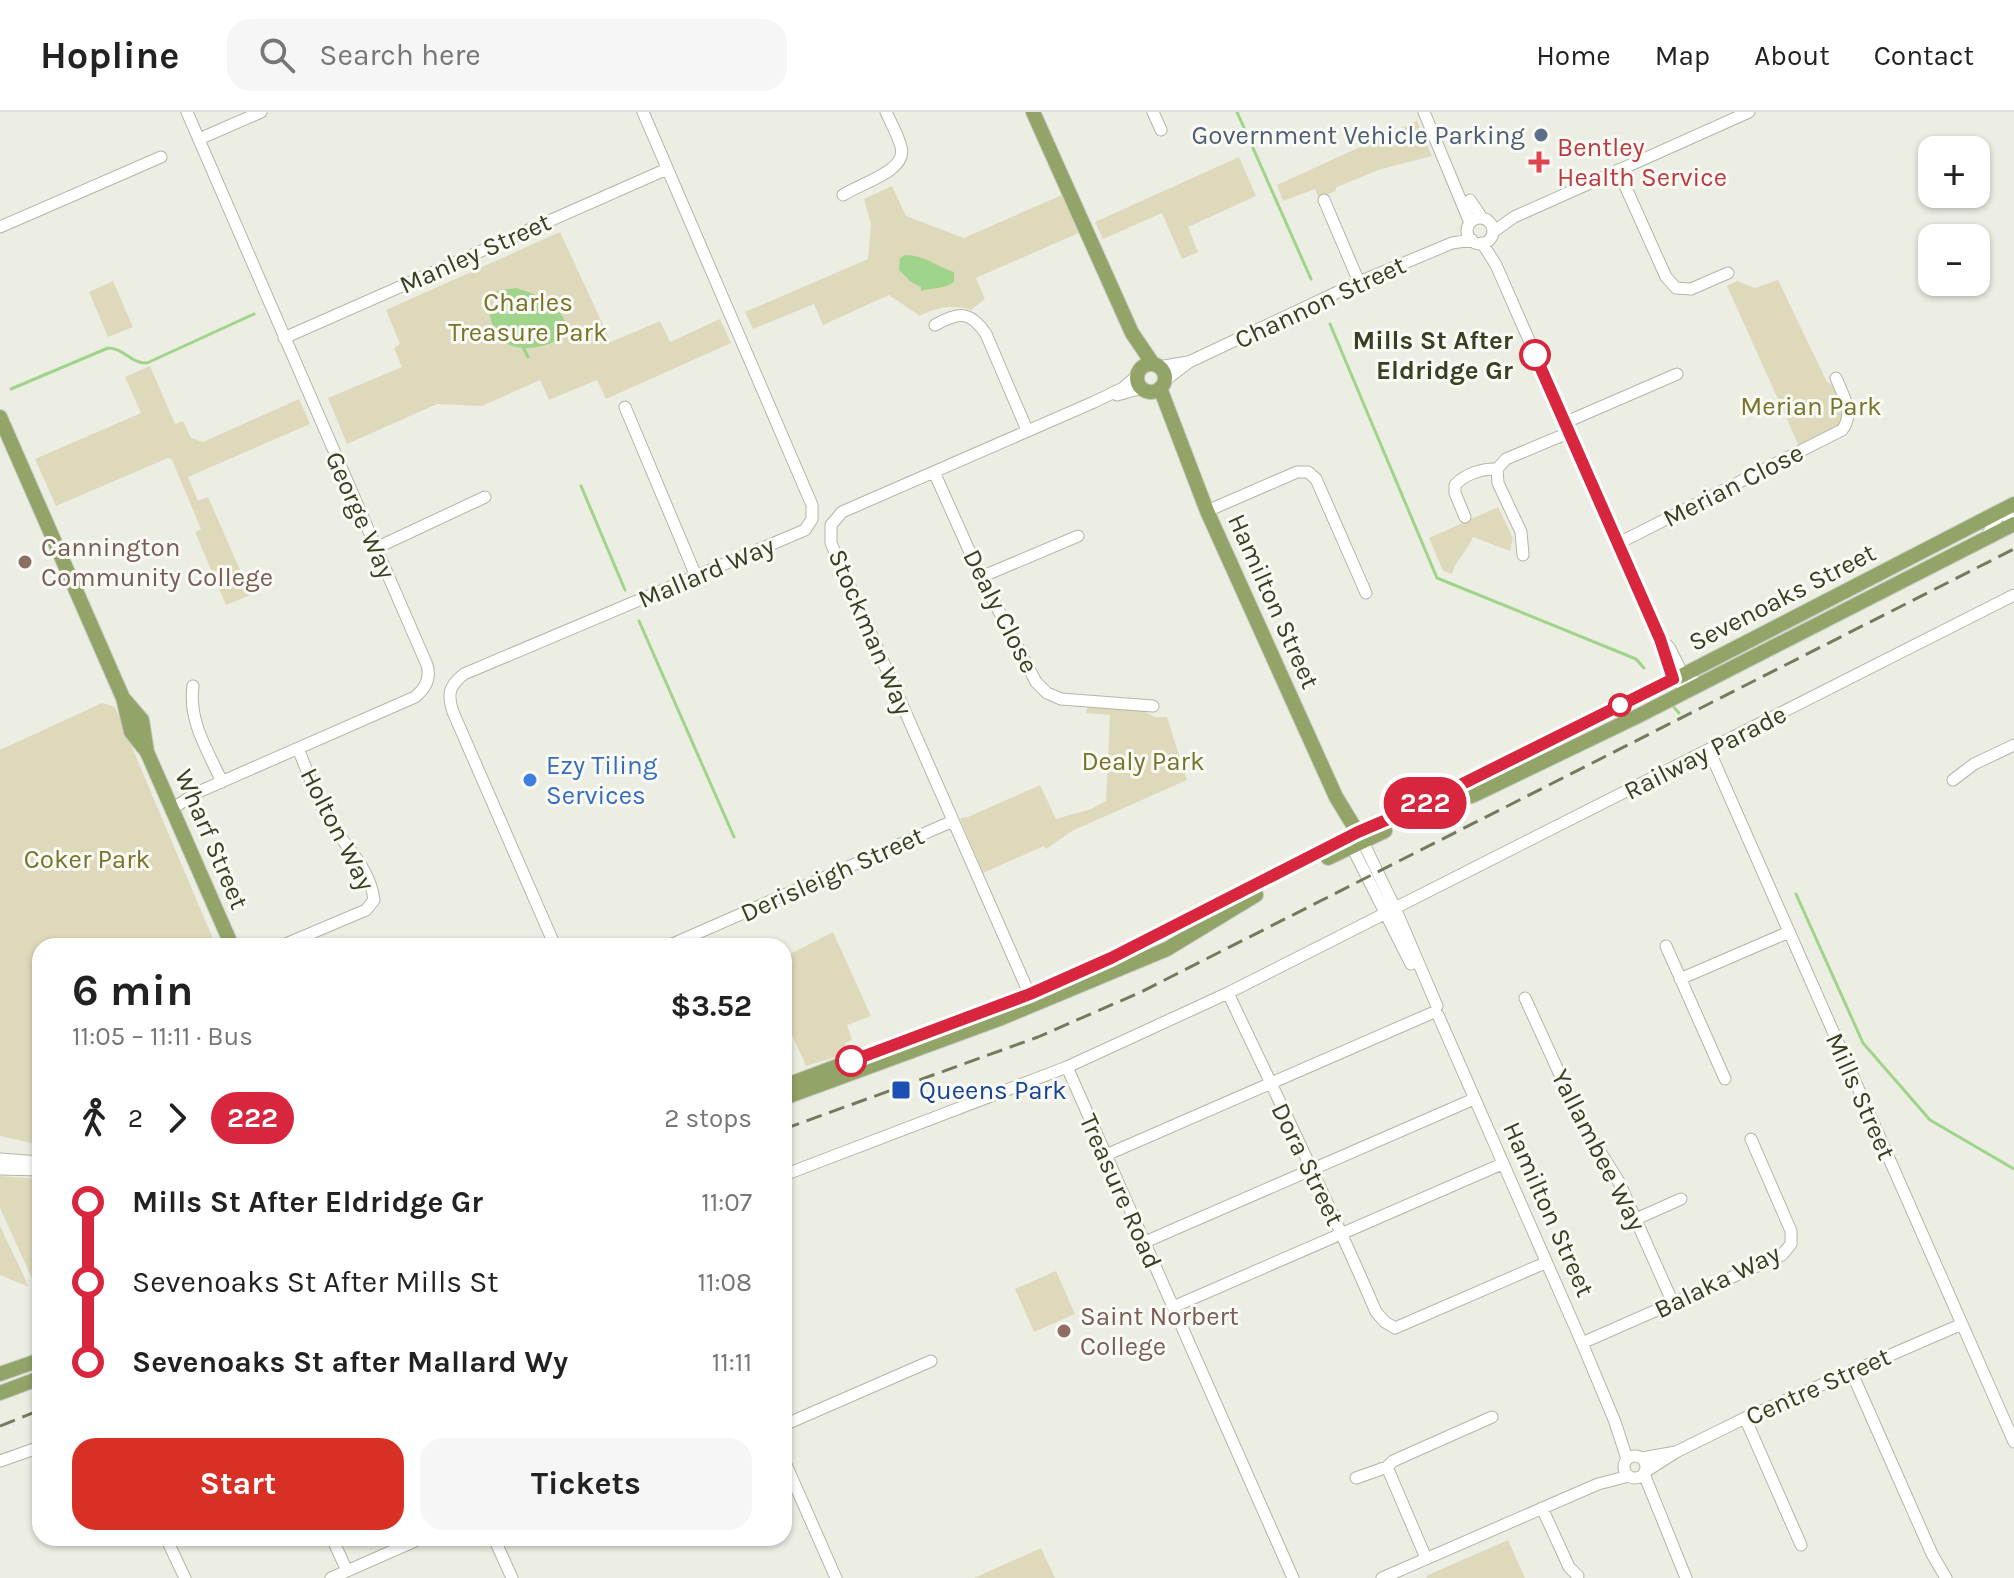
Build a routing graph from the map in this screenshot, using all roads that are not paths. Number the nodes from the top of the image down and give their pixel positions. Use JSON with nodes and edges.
{"nodes":[{"id":1,"x":187,"y":112,"type":"edge"},
{"id":2,"x":261,"y":112,"type":"edge"},
{"id":3,"x":886,"y":112,"type":"edge"},
{"id":4,"x":1033,"y":112,"type":"edge"},
{"id":5,"x":1153,"y":112,"type":"edge"},
{"id":6,"x":1424,"y":112,"type":"edge"},
{"id":7,"x":1431,"y":112,"type":"edge"},
{"id":8,"x":1749,"y":112,"type":"edge"},
{"id":9,"x":645,"y":113,"type":"edge"},
{"id":10,"x":1161,"y":130,"type":"dead end"},
{"id":11,"x":199,"y":139,"type":"junction"},
{"id":12,"x":161,"y":157,"type":"dead end"},
{"id":13,"x":667,"y":169,"type":"junction"},
{"id":14,"x":1618,"y":170,"type":"junction"},
{"id":15,"x":843,"y":195,"type":"dead end"},
{"id":16,"x":1324,"y":200,"type":"dead end"},
{"id":17,"x":0,"y":227,"type":"edge"},
{"id":18,"x":1481,"y":230,"type":"junction"},
{"id":19,"x":1728,"y":273,"type":"dead end"},
{"id":20,"x":1359,"y":282,"type":"junction"},
{"id":21,"x":935,"y":325,"type":"dead end"},
{"id":22,"x":284,"y":338,"type":"junction"},
{"id":23,"x":1677,"y":374,"type":"dead end"},
{"id":24,"x":1150,"y":378,"type":"junction"},
{"id":25,"x":1836,"y":378,"type":"dead end"},
{"id":26,"x":625,"y":407,"type":"dead end"},
{"id":27,"x":0,"y":417,"type":"edge"},
{"id":28,"x":1566,"y":428,"type":"junction"},
{"id":29,"x":1027,"y":430,"type":"junction"},
{"id":30,"x":1497,"y":469,"type":"junction"},
{"id":31,"x":934,"y":472,"type":"junction"},
{"id":32,"x":485,"y":497,"type":"dead end"},
{"id":33,"x":1207,"y":511,"type":"junction"},
{"id":34,"x":2011,"y":514,"type":"edge"},
{"id":35,"x":1465,"y":517,"type":"dead end"},
{"id":36,"x":1078,"y":536,"type":"dead end"},
{"id":37,"x":1617,"y":544,"type":"junction"},
{"id":38,"x":376,"y":548,"type":"junction"},
{"id":39,"x":1523,"y":555,"type":"dead end"},
{"id":40,"x":696,"y":576,"type":"junction"},
{"id":41,"x":981,"y":577,"type":"junction"},
{"id":42,"x":1366,"y":593,"type":"dead end"},
{"id":43,"x":2014,"y":595,"type":"edge"},
{"id":44,"x":1679,"y":679,"type":"junction"},
{"id":45,"x":1704,"y":683,"type":"junction"},
{"id":46,"x":193,"y":686,"type":"dead end"},
{"id":47,"x":1671,"y":699,"type":"junction"},
{"id":48,"x":1153,"y":706,"type":"dead end"},
{"id":49,"x":2014,"y":745,"type":"edge"},
{"id":50,"x":298,"y":749,"type":"junction"},
{"id":51,"x":1709,"y":750,"type":"junction"},
{"id":52,"x":1953,"y":780,"type":"dead end"},
{"id":53,"x":222,"y":782,"type":"junction"},
{"id":54,"x":171,"y":804,"type":"junction"},
{"id":55,"x":953,"y":821,"type":"junction"},
{"id":56,"x":1355,"y":839,"type":"junction"},
{"id":57,"x":1390,"y":910,"type":"junction"},
{"id":58,"x":1789,"y":932,"type":"junction"},
{"id":59,"x":229,"y":938,"type":"edge"},
{"id":60,"x":300,"y":938,"type":"edge"},
{"id":61,"x":552,"y":938,"type":"edge"},
{"id":62,"x":686,"y":938,"type":"edge"},
{"id":63,"x":1666,"y":946,"type":"dead end"},
{"id":64,"x":1680,"y":979,"type":"junction"},
{"id":65,"x":1228,"y":993,"type":"junction"},
{"id":66,"x":1525,"y":998,"type":"dead end"},
{"id":67,"x":1032,"y":999,"type":"junction"},
{"id":68,"x":1435,"y":1010,"type":"junction"},
{"id":69,"x":1067,"y":1067,"type":"junction"},
{"id":70,"x":1725,"y":1079,"type":"dead end"},
{"id":71,"x":792,"y":1083,"type":"edge"},
{"id":72,"x":1269,"y":1083,"type":"junction"},
{"id":73,"x":792,"y":1095,"type":"edge"},
{"id":74,"x":1474,"y":1099,"type":"junction"},
{"id":75,"x":1751,"y":1139,"type":"dead end"},
{"id":76,"x":1106,"y":1155,"type":"junction"},
{"id":77,"x":0,"y":1159,"type":"edge"},
{"id":78,"x":32,"y":1161,"type":"edge"},
{"id":79,"x":1502,"y":1164,"type":"junction"},
{"id":80,"x":0,"y":1169,"type":"edge"},
{"id":81,"x":1310,"y":1169,"type":"junction"},
{"id":82,"x":32,"y":1170,"type":"edge"},
{"id":83,"x":792,"y":1172,"type":"edge"},
{"id":84,"x":1681,"y":1199,"type":"dead end"},
{"id":85,"x":1636,"y":1219,"type":"junction"},
{"id":86,"x":1342,"y":1233,"type":"junction"},
{"id":87,"x":1145,"y":1242,"type":"junction"},
{"id":88,"x":1545,"y":1263,"type":"junction"},
{"id":89,"x":1673,"y":1303,"type":"junction"},
{"id":90,"x":1173,"y":1307,"type":"junction"},
{"id":91,"x":1962,"y":1324,"type":"junction"},
{"id":92,"x":1582,"y":1343,"type":"junction"},
{"id":93,"x":931,"y":1361,"type":"dead end"},
{"id":94,"x":32,"y":1363,"type":"edge"},
{"id":95,"x":1851,"y":1371,"type":"junction"},
{"id":96,"x":4,"y":1372,"type":"edge"},
{"id":97,"x":32,"y":1381,"type":"edge"},
{"id":98,"x":4,"y":1391,"type":"edge"},
{"id":99,"x":1492,"y":1417,"type":"dead end"},
{"id":100,"x":1745,"y":1418,"type":"junction"},
{"id":101,"x":792,"y":1422,"type":"edge"},
{"id":102,"x":2014,"y":1442,"type":"edge"},
{"id":103,"x":32,"y":1450,"type":"edge"},
{"id":104,"x":0,"y":1461,"type":"edge"},
{"id":105,"x":1387,"y":1467,"type":"junction"},
{"id":106,"x":1635,"y":1467,"type":"junction"},
{"id":107,"x":792,"y":1478,"type":"edge"},
{"id":108,"x":1356,"y":1478,"type":"dead end"},
{"id":109,"x":1542,"y":1508,"type":"junction"},
{"id":110,"x":1801,"y":1545,"type":"dead end"},
{"id":111,"x":170,"y":1546,"type":"edge"},
{"id":112,"x":336,"y":1546,"type":"edge"},
{"id":113,"x":404,"y":1546,"type":"edge"},
{"id":114,"x":498,"y":1546,"type":"edge"},
{"id":115,"x":1426,"y":1558,"type":"junction"},
{"id":116,"x":347,"y":1571,"type":"junction"},
{"id":117,"x":1578,"y":1576,"type":"edge"},
{"id":118,"x":185,"y":1578,"type":"edge"},
{"id":119,"x":333,"y":1578,"type":"edge"},
{"id":120,"x":512,"y":1578,"type":"edge"},
{"id":121,"x":836,"y":1578,"type":"edge"},
{"id":122,"x":1293,"y":1578,"type":"edge"},
{"id":123,"x":1382,"y":1578,"type":"edge"},
{"id":124,"x":1686,"y":1578,"type":"edge"},
{"id":125,"x":1946,"y":1578,"type":"edge"}],
"edges":[{"from":1,"to":11,"type":"street","name":"George Way"},
{"from":2,"to":11,"type":"street"},
{"from":3,"to":15,"type":"street"},
{"from":4,"to":24,"type":"main road","name":"Hamilton Street"},
{"from":5,"to":10,"type":"street"},
{"from":6,"to":18,"type":"street"},
{"from":7,"to":18,"type":"street"},
{"from":8,"to":14,"type":"street","name":"Channon Street"},
{"from":9,"to":13,"type":"street","name":"Mallard Way"},
{"from":11,"to":22,"type":"street","name":"George Way"},
{"from":12,"to":17,"type":"street"},
{"from":13,"to":22,"type":"street","name":"Manley Street"},
{"from":13,"to":40,"type":"street","name":"Mallard Way"},
{"from":14,"to":18,"type":"street","name":"Channon Street"},
{"from":14,"to":19,"type":"street"},
{"from":16,"to":20,"type":"street"},
{"from":18,"to":20,"type":"street","name":"Channon Street"},
{"from":18,"to":28,"type":"street"},
{"from":20,"to":24,"type":"street","name":"Channon Street"},
{"from":21,"to":29,"type":"street"},
{"from":22,"to":38,"type":"street","name":"George Way"},
{"from":23,"to":28,"type":"street"},
{"from":24,"to":29,"type":"street","name":"Stockman Way"},
{"from":24,"to":33,"type":"main road","name":"Hamilton Street"},
{"from":25,"to":37,"type":"street","name":"Merian Close"},
{"from":26,"to":40,"type":"street"},
{"from":27,"to":54,"type":"main road","name":"Wharf Street"},
{"from":28,"to":30,"type":"street"},
{"from":28,"to":37,"type":"street"},
{"from":29,"to":31,"type":"street","name":"Stockman Way"},
{"from":30,"to":35,"type":"street"},
{"from":30,"to":39,"type":"street"},
{"from":31,"to":41,"type":"street","name":"Dealy Close"},
{"from":31,"to":55,"type":"street","name":"Stockman Way"},
{"from":32,"to":38,"type":"street"},
{"from":33,"to":42,"type":"street"},
{"from":33,"to":56,"type":"main road","name":"Hamilton Street"},
{"from":34,"to":44,"type":"main road","name":"Sevenoaks Street"},
{"from":34,"to":45,"type":"main road","name":"Sevenoaks Street"},
{"from":36,"to":41,"type":"street"},
{"from":37,"to":44,"type":"street"},
{"from":38,"to":50,"type":"street","name":"George Way"},
{"from":40,"to":61,"type":"street","name":"Mallard Way"},
{"from":41,"to":48,"type":"street","name":"Dealy Close"},
{"from":43,"to":51,"type":"street","name":"Railway Parade"},
{"from":44,"to":45,"type":"street"},
{"from":44,"to":47,"type":"street"},
{"from":44,"to":56,"type":"main road","name":"Sevenoaks Street"},
{"from":45,"to":47,"type":"main road","name":"Sevenoaks Street"},
{"from":46,"to":53,"type":"street"},
{"from":47,"to":56,"type":"main road","name":"Sevenoaks Street"},
{"from":49,"to":52,"type":"street"},
{"from":50,"to":53,"type":"street","name":"George Way"},
{"from":50,"to":60,"type":"street","name":"Holton Way"},
{"from":51,"to":57,"type":"street","name":"Railway Parade"},
{"from":51,"to":58,"type":"street","name":"Mills Street"},
{"from":53,"to":54,"type":"street","name":"George Way"},
{"from":54,"to":59,"type":"main road","name":"Wharf Street"},
{"from":55,"to":62,"type":"street","name":"Derisleigh Street"},
{"from":55,"to":67,"type":"street","name":"Stockman Way"},
{"from":56,"to":57,"type":"street","name":"Hamilton Street"},
{"from":56,"to":67,"type":"main road","name":"Sevenoaks Street"},
{"from":57,"to":65,"type":"street","name":"Railway Parade"},
{"from":57,"to":68,"type":"street","name":"Hamilton Street"},
{"from":58,"to":64,"type":"street"},
{"from":58,"to":91,"type":"street","name":"Mills Street"},
{"from":63,"to":64,"type":"street"},
{"from":64,"to":70,"type":"street"},
{"from":65,"to":69,"type":"street","name":"Railway Parade"},
{"from":65,"to":72,"type":"street","name":"Dora Street"},
{"from":66,"to":85,"type":"street","name":"Yallambee Way"},
{"from":67,"to":71,"type":"main road","name":"Sevenoaks Street"},
{"from":67,"to":73,"type":"main road","name":"Sevenoaks Street"},
{"from":68,"to":72,"type":"street"},
{"from":68,"to":74,"type":"street","name":"Hamilton Street"},
{"from":69,"to":76,"type":"street","name":"Treasure Road"},
{"from":69,"to":83,"type":"street","name":"Railway Parade"},
{"from":72,"to":76,"type":"street"},
{"from":72,"to":81,"type":"street","name":"Dora Street"},
{"from":74,"to":79,"type":"street","name":"Hamilton Street"},
{"from":74,"to":81,"type":"street"},
{"from":75,"to":89,"type":"street","name":"Balaka Way"},
{"from":76,"to":87,"type":"street","name":"Treasure Road"},
{"from":77,"to":78,"type":"street"},
{"from":79,"to":86,"type":"street"},
{"from":79,"to":88,"type":"street","name":"Hamilton Street"},
{"from":80,"to":82,"type":"street"},
{"from":81,"to":86,"type":"street","name":"Dora Street"},
{"from":81,"to":87,"type":"street"},
{"from":84,"to":85,"type":"street"},
{"from":85,"to":89,"type":"street","name":"Yallambee Way"},
{"from":86,"to":88,"type":"street","name":"Dora Street"},
{"from":86,"to":90,"type":"street"},
{"from":87,"to":90,"type":"street","name":"Treasure Road"},
{"from":88,"to":92,"type":"street","name":"Hamilton Street"},
{"from":89,"to":92,"type":"street","name":"Balaka Way"},
{"from":90,"to":122,"type":"street","name":"Treasure Road"},
{"from":91,"to":95,"type":"street","name":"Centre Street"},
{"from":91,"to":102,"type":"street","name":"Mills Street"},
{"from":92,"to":106,"type":"street","name":"Hamilton Street"},
{"from":93,"to":101,"type":"street"},
{"from":94,"to":96,"type":"main road"},
{"from":95,"to":100,"type":"street","name":"Centre Street"},
{"from":95,"to":125,"type":"street"},
{"from":96,"to":98,"type":"main road"},
{"from":97,"to":98,"type":"main road"},
{"from":99,"to":105,"type":"street"},
{"from":100,"to":106,"type":"street","name":"Centre Street"},
{"from":100,"to":110,"type":"street"},
{"from":103,"to":104,"type":"street"},
{"from":105,"to":108,"type":"street"},
{"from":105,"to":115,"type":"street"},
{"from":106,"to":109,"type":"street","name":"Centre Street"},
{"from":106,"to":124,"type":"street","name":"Hamilton Street"},
{"from":107,"to":121,"type":"street"},
{"from":109,"to":115,"type":"street","name":"Centre Street"},
{"from":109,"to":117,"type":"street"},
{"from":111,"to":118,"type":"street"},
{"from":112,"to":116,"type":"street"},
{"from":113,"to":116,"type":"street"},
{"from":114,"to":120,"type":"street"},
{"from":115,"to":123,"type":"street","name":"Centre Street"},
{"from":116,"to":119,"type":"street"}]}
